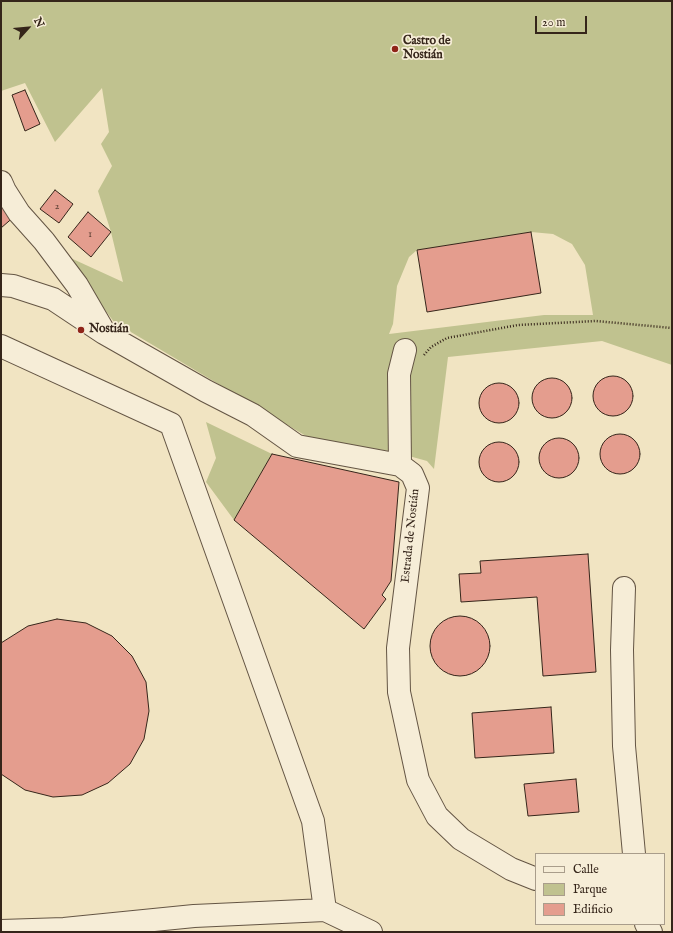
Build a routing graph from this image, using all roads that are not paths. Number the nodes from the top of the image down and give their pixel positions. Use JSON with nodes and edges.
{"nodes":[{"id":1,"x":1,"y":182,"type":"edge"},
{"id":2,"x":1,"y":285,"type":"edge"},
{"id":3,"x":104,"y":333,"type":"junction"},
{"id":4,"x":1,"y":346,"type":"edge"},
{"id":5,"x":413,"y":354,"type":"road end"},
{"id":6,"x":400,"y":465,"type":"junction"},
{"id":7,"x":624,"y":588,"type":"dead end"},
{"id":8,"x":634,"y":853,"type":"edge"},
{"id":9,"x":535,"y":879,"type":"edge"},
{"id":10,"x":325,"y":910,"type":"junction"},
{"id":11,"x":63,"y":930,"type":"edge"},
{"id":12,"x":1,"y":931,"type":"edge"},
{"id":13,"x":32,"y":931,"type":"edge"},
{"id":14,"x":371,"y":932,"type":"edge"}],
"edges":[{"from":1,"to":3,"type":"street"},
{"from":2,"to":3,"type":"street"},
{"from":3,"to":6,"type":"street"},
{"from":4,"to":10,"type":"street"},
{"from":5,"to":6,"type":"street"},
{"from":6,"to":9,"type":"street","name":"Estrada de Nostián"},
{"from":7,"to":8,"type":"street"},
{"from":10,"to":11,"type":"street"},
{"from":10,"to":14,"type":"street"},
{"from":11,"to":13,"type":"street"},
{"from":12,"to":13,"type":"street"}]}
